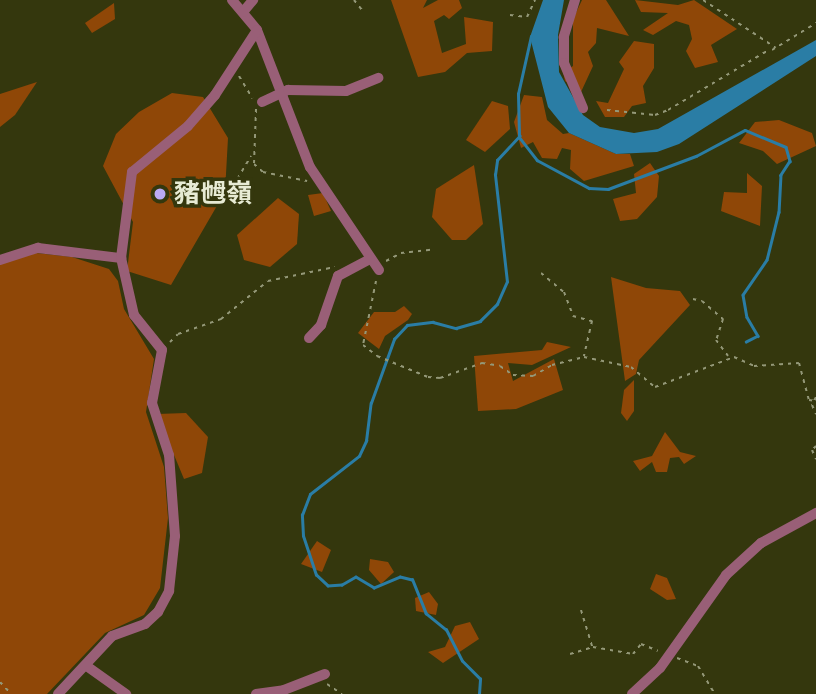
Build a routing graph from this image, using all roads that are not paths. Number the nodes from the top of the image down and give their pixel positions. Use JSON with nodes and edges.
{"nodes":[{"id":1,"x":232,"y":0,"type":"edge"},
{"id":2,"x":253,"y":0,"type":"edge"},
{"id":3,"x":575,"y":0,"type":"edge"},
{"id":4,"x":243,"y":12,"type":"junction"},
{"id":5,"x":257,"y":30,"type":"junction"},
{"id":6,"x":379,"y":78,"type":"dead end"},
{"id":7,"x":281,"y":92,"type":"junction"},
{"id":8,"x":262,"y":102,"type":"dead end"},
{"id":9,"x":583,"y":108,"type":"dead end"},
{"id":10,"x":121,"y":258,"type":"junction"},
{"id":11,"x":370,"y":259,"type":"junction"},
{"id":12,"x":0,"y":260,"type":"edge"},
{"id":13,"x":379,"y":270,"type":"road end"},
{"id":14,"x":309,"y":338,"type":"dead end"},
{"id":15,"x":816,"y":513,"type":"edge"},
{"id":16,"x":88,"y":667,"type":"junction"},
{"id":17,"x":326,"y":674,"type":"road end"},
{"id":18,"x":58,"y":694,"type":"edge"},
{"id":19,"x":126,"y":694,"type":"edge"},
{"id":20,"x":256,"y":694,"type":"edge"},
{"id":21,"x":632,"y":694,"type":"edge"}],
"edges":[{"from":1,"to":4,"type":"street"},
{"from":2,"to":4,"type":"street"},
{"from":3,"to":9,"type":"street"},
{"from":4,"to":5,"type":"street"},
{"from":5,"to":7,"type":"street"},
{"from":5,"to":10,"type":"street"},
{"from":6,"to":7,"type":"street"},
{"from":7,"to":8,"type":"street"},
{"from":7,"to":11,"type":"street"},
{"from":10,"to":12,"type":"street"},
{"from":10,"to":16,"type":"street"},
{"from":11,"to":13,"type":"street"},
{"from":11,"to":14,"type":"street"},
{"from":15,"to":21,"type":"street"},
{"from":16,"to":18,"type":"street"},
{"from":16,"to":19,"type":"street"},
{"from":17,"to":20,"type":"street"}]}
